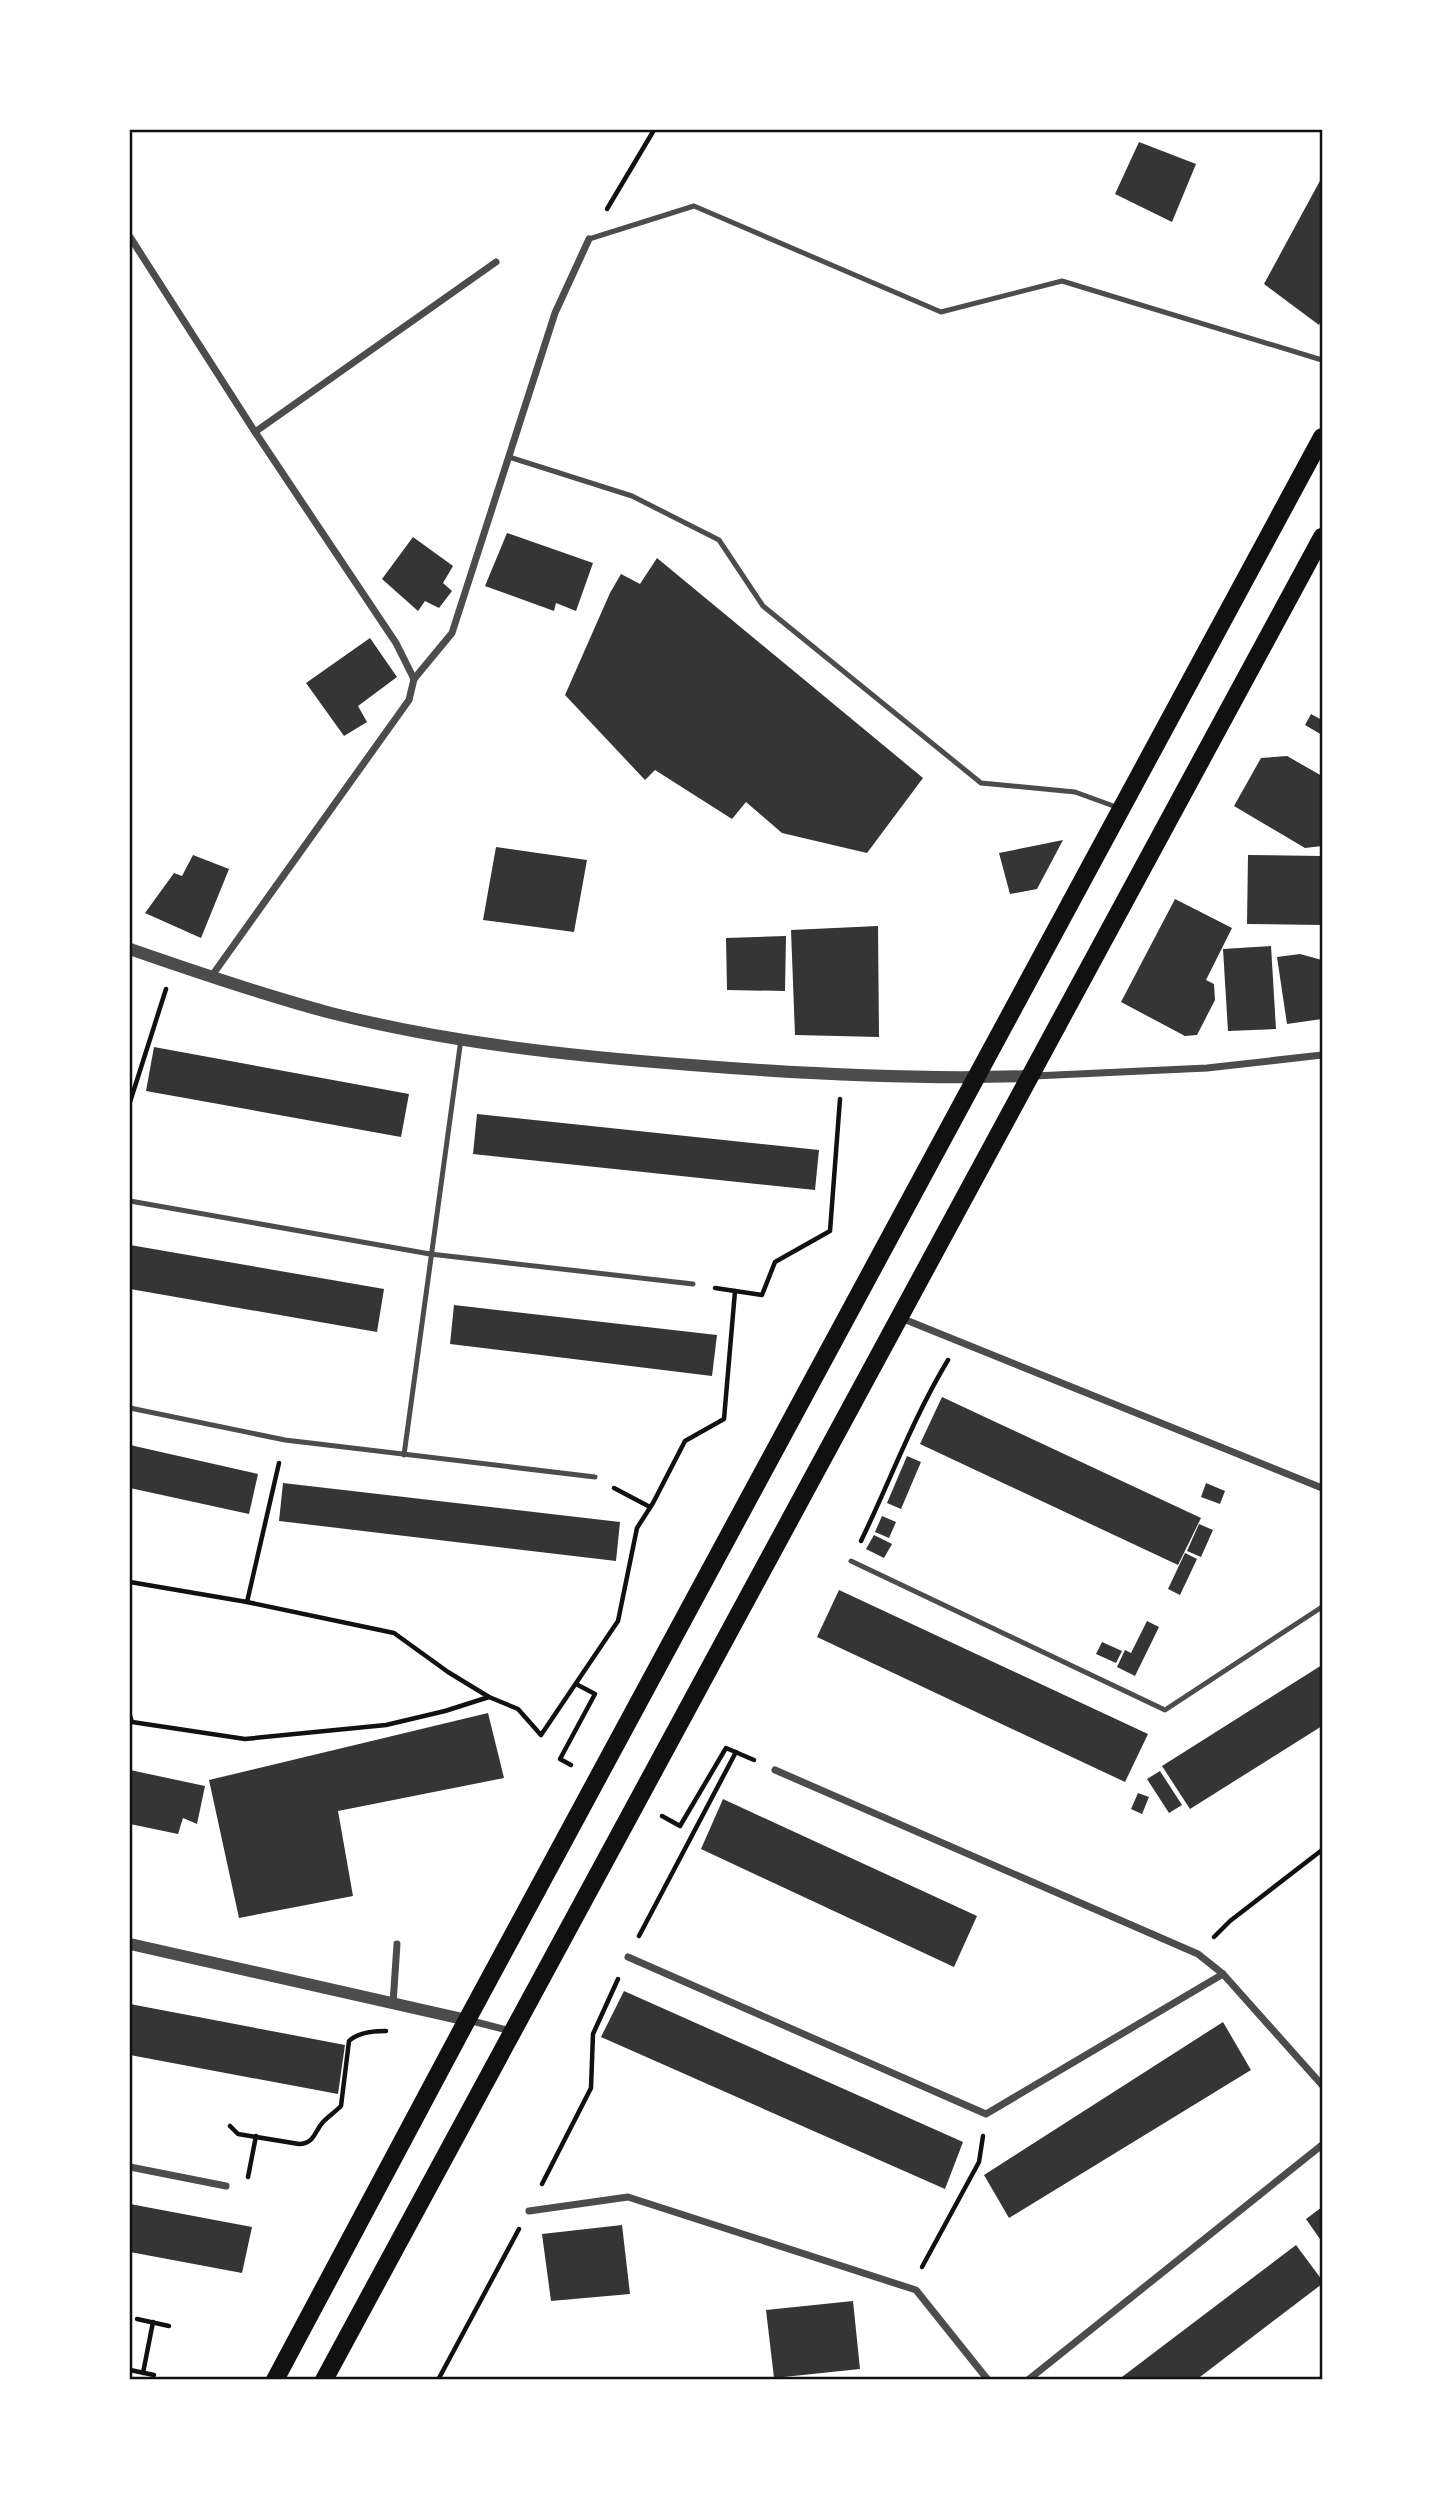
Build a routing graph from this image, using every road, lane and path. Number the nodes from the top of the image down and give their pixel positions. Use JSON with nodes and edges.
{"nodes":[{"id":1,"x":654,"y":130,"type":"edge"},
{"id":2,"x":130,"y":237,"type":"edge"},
{"id":3,"x":589,"y":239,"type":"junction"},
{"id":4,"x":496,"y":262,"type":"dead end"},
{"id":5,"x":1322,"y":360,"type":"edge"},
{"id":6,"x":255,"y":432,"type":"junction"},
{"id":7,"x":1322,"y":437,"type":"edge"},
{"id":8,"x":509,"y":457,"type":"junction"},
{"id":9,"x":1322,"y":537,"type":"edge"},
{"id":10,"x":414,"y":679,"type":"junction"},
{"id":11,"x":1122,"y":809,"type":"junction"},
{"id":12,"x":130,"y":949,"type":"edge"},
{"id":13,"x":173,"y":964,"type":"junction"},
{"id":14,"x":211,"y":978,"type":"junction"},
{"id":15,"x":461,"y":1039,"type":"junction"},
{"id":16,"x":1322,"y":1055,"type":"edge"},
{"id":17,"x":842,"y":1074,"type":"junction"},
{"id":18,"x":1029,"y":1076,"type":"junction"},
{"id":19,"x":976,"y":1078,"type":"junction"},
{"id":20,"x":130,"y":1102,"type":"edge"},
{"id":21,"x":130,"y":1201,"type":"edge"},
{"id":22,"x":430,"y":1254,"type":"junction"},
{"id":23,"x":693,"y":1284,"type":"joint"},
{"id":24,"x":735,"y":1291,"type":"junction"},
{"id":25,"x":901,"y":1318,"type":"junction"},
{"id":26,"x":959,"y":1341,"type":"junction"},
{"id":27,"x":130,"y":1408,"type":"edge"},
{"id":28,"x":285,"y":1440,"type":"junction"},
{"id":29,"x":404,"y":1455,"type":"junction"},
{"id":30,"x":594,"y":1477,"type":"joint"},
{"id":31,"x":1322,"y":1488,"type":"edge"},
{"id":32,"x":650,"y":1507,"type":"junction"},
{"id":33,"x":851,"y":1561,"type":"joint"},
{"id":34,"x":130,"y":1582,"type":"edge"},
{"id":35,"x":247,"y":1602,"type":"junction"},
{"id":36,"x":1322,"y":1607,"type":"edge"},
{"id":37,"x":576,"y":1684,"type":"junction"},
{"id":38,"x":594,"y":1694,"type":"dead end"},
{"id":39,"x":489,"y":1696,"type":"junction"},
{"id":40,"x":130,"y":1716,"type":"edge"},
{"id":41,"x":131,"y":1723,"type":"edge"},
{"id":42,"x":736,"y":1752,"type":"junction"},
{"id":43,"x":720,"y":1758,"type":"dead end"},
{"id":44,"x":775,"y":1770,"type":"joint"},
{"id":45,"x":1322,"y":1850,"type":"edge"},
{"id":46,"x":130,"y":1944,"type":"edge"},
{"id":47,"x":397,"y":1944,"type":"dead end"},
{"id":48,"x":1198,"y":1954,"type":"junction"},
{"id":49,"x":628,"y":1957,"type":"junction"},
{"id":50,"x":1223,"y":1974,"type":"junction"},
{"id":51,"x":393,"y":2003,"type":"junction"},
{"id":52,"x":418,"y":2009,"type":"junction"},
{"id":53,"x":467,"y":2020,"type":"junction"},
{"id":54,"x":512,"y":2031,"type":"junction"},
{"id":55,"x":1322,"y":2085,"type":"edge"},
{"id":56,"x":986,"y":2114,"type":"junction"},
{"id":57,"x":230,"y":2126,"type":"dead end"},
{"id":58,"x":256,"y":2136,"type":"junction"},
{"id":59,"x":1322,"y":2145,"type":"edge"},
{"id":60,"x":130,"y":2167,"type":"edge"},
{"id":61,"x":226,"y":2186,"type":"dead end"},
{"id":62,"x":246,"y":2189,"type":"dead end"},
{"id":63,"x":529,"y":2211,"type":"junction"},
{"id":64,"x":911,"y":2289,"type":"junction"},
{"id":65,"x":136,"y":2319,"type":"dead end"},
{"id":66,"x":153,"y":2322,"type":"junction"},
{"id":67,"x":169,"y":2326,"type":"dead end"},
{"id":68,"x":130,"y":2370,"type":"edge"},
{"id":69,"x":143,"y":2373,"type":"junction"},
{"id":70,"x":154,"y":2375,"type":"dead end"},
{"id":71,"x":275,"y":2379,"type":"edge"},
{"id":72,"x":324,"y":2379,"type":"edge"},
{"id":73,"x":438,"y":2379,"type":"edge"},
{"id":74,"x":988,"y":2379,"type":"edge"},
{"id":75,"x":1028,"y":2379,"type":"edge"}],
"edges":[{"from":1,"to":3,"type":"path"},
{"from":2,"to":6,"type":"street"},
{"from":3,"to":5,"type":"lane"},
{"from":3,"to":8,"type":"street"},
{"from":4,"to":6,"type":"street"},
{"from":6,"to":10,"type":"street"},
{"from":7,"to":11,"type":"main road"},
{"from":8,"to":10,"type":"street"},
{"from":8,"to":11,"type":"lane"},
{"from":9,"to":18,"type":"main road"},
{"from":10,"to":14,"type":"street"},
{"from":11,"to":19,"type":"main road"},
{"from":12,"to":13,"type":"street"},
{"from":13,"to":14,"type":"street"},
{"from":13,"to":20,"type":"path"},
{"from":14,"to":15,"type":"street"},
{"from":15,"to":17,"type":"street"},
{"from":15,"to":22,"type":"lane"},
{"from":16,"to":18,"type":"street"},
{"from":17,"to":19,"type":"street"},
{"from":17,"to":24,"type":"path"},
{"from":18,"to":19,"type":"street"},
{"from":18,"to":25,"type":"main road"},
{"from":19,"to":53,"type":"main road"},
{"from":21,"to":22,"type":"lane"},
{"from":22,"to":23,"type":"lane"},
{"from":22,"to":29,"type":"lane"},
{"from":23,"to":24,"type":"path"},
{"from":24,"to":32,"type":"path"},
{"from":25,"to":26,"type":"street"},
{"from":25,"to":54,"type":"main road"},
{"from":26,"to":31,"type":"street"},
{"from":26,"to":33,"type":"path"},
{"from":27,"to":28,"type":"lane"},
{"from":28,"to":29,"type":"lane"},
{"from":28,"to":35,"type":"path"},
{"from":29,"to":30,"type":"lane"},
{"from":30,"to":32,"type":"path"},
{"from":32,"to":37,"type":"path"},
{"from":33,"to":36,"type":"lane"},
{"from":34,"to":35,"type":"path"},
{"from":35,"to":39,"type":"path"},
{"from":37,"to":38,"type":"path"},
{"from":37,"to":39,"type":"path"},
{"from":39,"to":41,"type":"path"},
{"from":40,"to":41,"type":"path"},
{"from":42,"to":43,"type":"path"},
{"from":42,"to":44,"type":"path"},
{"from":42,"to":49,"type":"path"},
{"from":44,"to":48,"type":"street"},
{"from":45,"to":48,"type":"path"},
{"from":46,"to":51,"type":"street"},
{"from":47,"to":51,"type":"street"},
{"from":48,"to":50,"type":"street"},
{"from":49,"to":56,"type":"street"},
{"from":49,"to":63,"type":"path"},
{"from":50,"to":55,"type":"street"},
{"from":50,"to":56,"type":"street"},
{"from":51,"to":52,"type":"street"},
{"from":52,"to":53,"type":"street"},
{"from":52,"to":58,"type":"path"},
{"from":53,"to":54,"type":"street"},
{"from":53,"to":71,"type":"main road"},
{"from":54,"to":72,"type":"main road"},
{"from":56,"to":64,"type":"path"},
{"from":57,"to":58,"type":"path"},
{"from":58,"to":62,"type":"path"},
{"from":59,"to":75,"type":"street"},
{"from":60,"to":61,"type":"street"},
{"from":63,"to":64,"type":"street"},
{"from":63,"to":73,"type":"path"},
{"from":64,"to":74,"type":"street"},
{"from":65,"to":66,"type":"path"},
{"from":66,"to":67,"type":"path"},
{"from":66,"to":69,"type":"path"},
{"from":68,"to":69,"type":"path"},
{"from":69,"to":70,"type":"path"}]}
